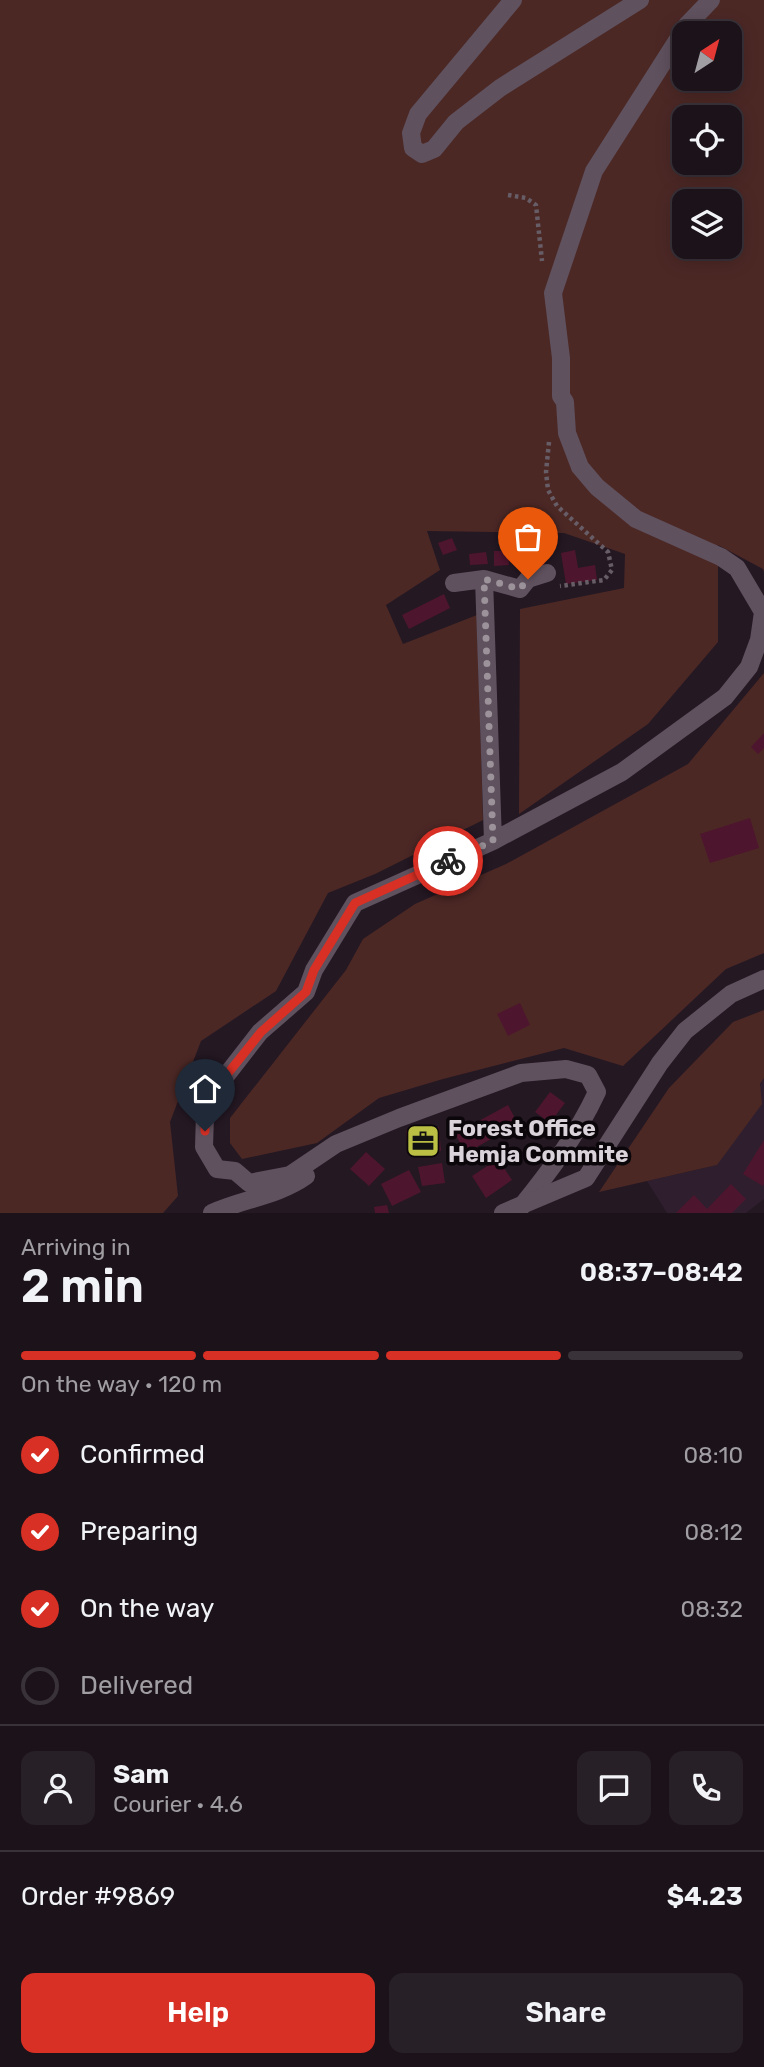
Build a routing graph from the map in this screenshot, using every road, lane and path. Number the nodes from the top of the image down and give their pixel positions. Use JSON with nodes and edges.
{"nodes":[{"id":1,"x":513,"y":0,"type":"edge"},
{"id":2,"x":640,"y":0,"type":"edge"},
{"id":3,"x":711,"y":0,"type":"edge"},
{"id":4,"x":552,"y":434,"type":"dead end"},
{"id":5,"x":547,"y":573,"type":"joint"},
{"id":6,"x":484,"y":579,"type":"junction"},
{"id":7,"x":454,"y":583,"type":"dead end"},
{"id":8,"x":493,"y":841,"type":"junction"},
{"id":9,"x":764,"y":979,"type":"edge"},
{"id":10,"x":336,"y":1144,"type":"junction"},
{"id":11,"x":512,"y":1210,"type":"edge"},
{"id":12,"x":212,"y":1213,"type":"edge"}],
"edges":[{"from":1,"to":2,"type":"street"},
{"from":3,"to":8,"type":"street"},
{"from":4,"to":5,"type":"path"},
{"from":5,"to":6,"type":"street"},
{"from":6,"to":7,"type":"street"},
{"from":6,"to":8,"type":"street"},
{"from":8,"to":10,"type":"street"},
{"from":9,"to":11,"type":"street"},
{"from":10,"to":11,"type":"street"},
{"from":10,"to":12,"type":"street"}]}
